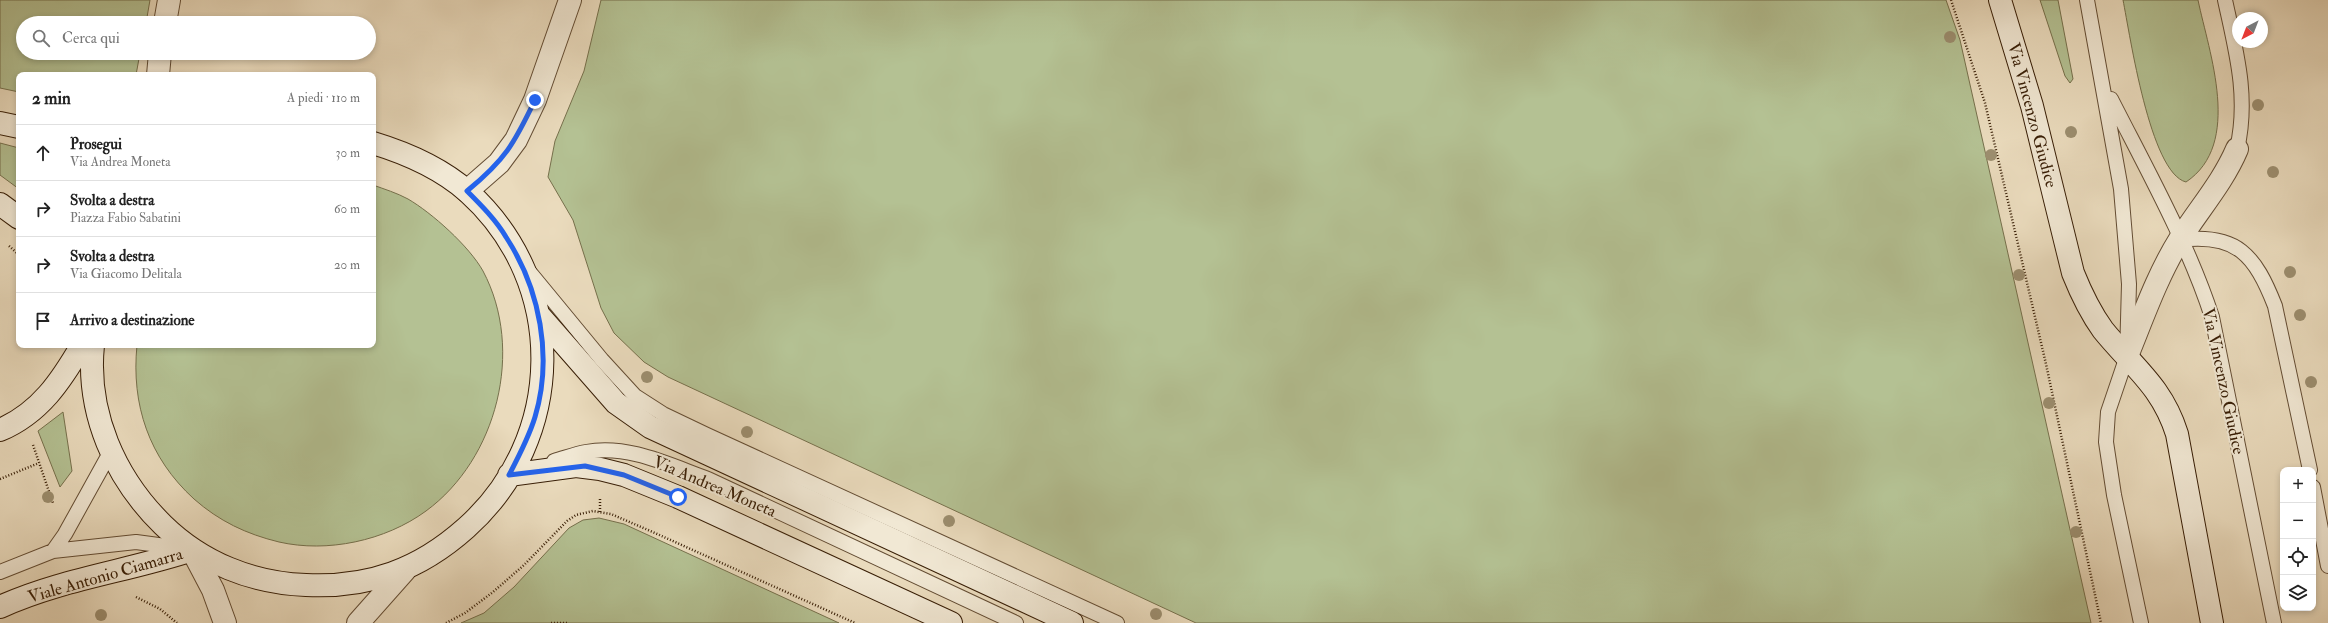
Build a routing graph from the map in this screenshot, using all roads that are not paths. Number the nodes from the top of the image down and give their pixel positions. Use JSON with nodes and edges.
{"nodes":[{"id":1,"x":169,"y":0,"type":"edge"},
{"id":2,"x":570,"y":0,"type":"edge"},
{"id":3,"x":2000,"y":0,"type":"edge"},
{"id":4,"x":2087,"y":0,"type":"edge"},
{"id":5,"x":2225,"y":0,"type":"edge"},
{"id":6,"x":166,"y":16,"type":"edge"},
{"id":7,"x":159,"y":60,"type":"edge"},
{"id":8,"x":158,"y":72,"type":"edge"},
{"id":9,"x":2104,"y":86,"type":"junction"},
{"id":10,"x":0,"y":122,"type":"edge"},
{"id":11,"x":16,"y":126,"type":"edge"},
{"id":12,"x":376,"y":144,"type":"edge"},
{"id":13,"x":2237,"y":149,"type":"joint"},
{"id":14,"x":467,"y":191,"type":"junction"},
{"id":15,"x":0,"y":204,"type":"edge"},
{"id":16,"x":16,"y":216,"type":"edge"},
{"id":17,"x":2180,"y":240,"type":"junction"},
{"id":18,"x":520,"y":260,"type":"junction"},
{"id":19,"x":538,"y":314,"type":"junction"},
{"id":20,"x":80,"y":348,"type":"edge"},
{"id":21,"x":93,"y":348,"type":"edge"},
{"id":22,"x":2127,"y":356,"type":"junction"},
{"id":23,"x":0,"y":430,"type":"edge"},
{"id":24,"x":111,"y":451,"type":"junction"},
{"id":25,"x":2309,"y":467,"type":"edge"},
{"id":26,"x":509,"y":475,"type":"junction"},
{"id":27,"x":2316,"y":503,"type":"edge"},
{"id":28,"x":192,"y":550,"type":"junction"},
{"id":29,"x":53,"y":551,"type":"junction"},
{"id":30,"x":2328,"y":566,"type":"edge"},
{"id":31,"x":405,"y":570,"type":"junction"},
{"id":32,"x":0,"y":572,"type":"edge"},
{"id":33,"x":0,"y":607,"type":"edge"},
{"id":34,"x":225,"y":623,"type":"edge"},
{"id":35,"x":358,"y":623,"type":"edge"},
{"id":36,"x":950,"y":623,"type":"edge"},
{"id":37,"x":1016,"y":623,"type":"edge"},
{"id":38,"x":1072,"y":623,"type":"edge"},
{"id":39,"x":1117,"y":623,"type":"edge"},
{"id":40,"x":2141,"y":623,"type":"edge"},
{"id":41,"x":2212,"y":623,"type":"edge"},
{"id":42,"x":2274,"y":623,"type":"edge"}],
"edges":[{"from":1,"to":6,"type":"street"},
{"from":2,"to":14,"type":"street"},
{"from":3,"to":22,"type":"street","name":"Via Vincenzo Giudice"},
{"from":4,"to":9,"type":"lane","name":"Via Vincenzo Giudice"},
{"from":5,"to":13,"type":"lane"},
{"from":7,"to":8,"type":"street"},
{"from":9,"to":17,"type":"lane","name":"Via Vincenzo Giudice"},
{"from":9,"to":22,"type":"lane","name":"Via Vincenzo Giudice"},
{"from":10,"to":11,"type":"street"},
{"from":12,"to":14,"type":"street"},
{"from":13,"to":17,"type":"street"},
{"from":14,"to":18,"type":"street"},
{"from":15,"to":16,"type":"street"},
{"from":17,"to":22,"type":"street"},
{"from":17,"to":25,"type":"lane"},
{"from":17,"to":42,"type":"lane","name":"Via Vincenzo Giudice"},
{"from":18,"to":19,"type":"street"},
{"from":18,"to":39,"type":"lane"},
{"from":19,"to":26,"type":"street"},
{"from":19,"to":38,"type":"street","name":"Via Andrea Moneta"},
{"from":20,"to":23,"type":"street"},
{"from":21,"to":24,"type":"street"},
{"from":22,"to":40,"type":"lane","name":"Via Vincenzo Giudice"},
{"from":22,"to":41,"type":"street","name":"Via Vincenzo Giudice"},
{"from":24,"to":28,"type":"street"},
{"from":24,"to":29,"type":"lane"},
{"from":26,"to":31,"type":"street"},
{"from":26,"to":36,"type":"street","name":"Via Andrea Moneta"},
{"from":26,"to":37,"type":"lane","name":"Via Andrea Moneta"},
{"from":27,"to":30,"type":"lane"},
{"from":28,"to":29,"type":"lane","name":"Viale Antonio Ciamarra"},
{"from":28,"to":31,"type":"street"},
{"from":28,"to":33,"type":"street","name":"Viale Antonio Ciamarra"},
{"from":28,"to":34,"type":"street"},
{"from":29,"to":32,"type":"lane","name":"Viale Antonio Ciamarra"},
{"from":31,"to":35,"type":"street"}]}
